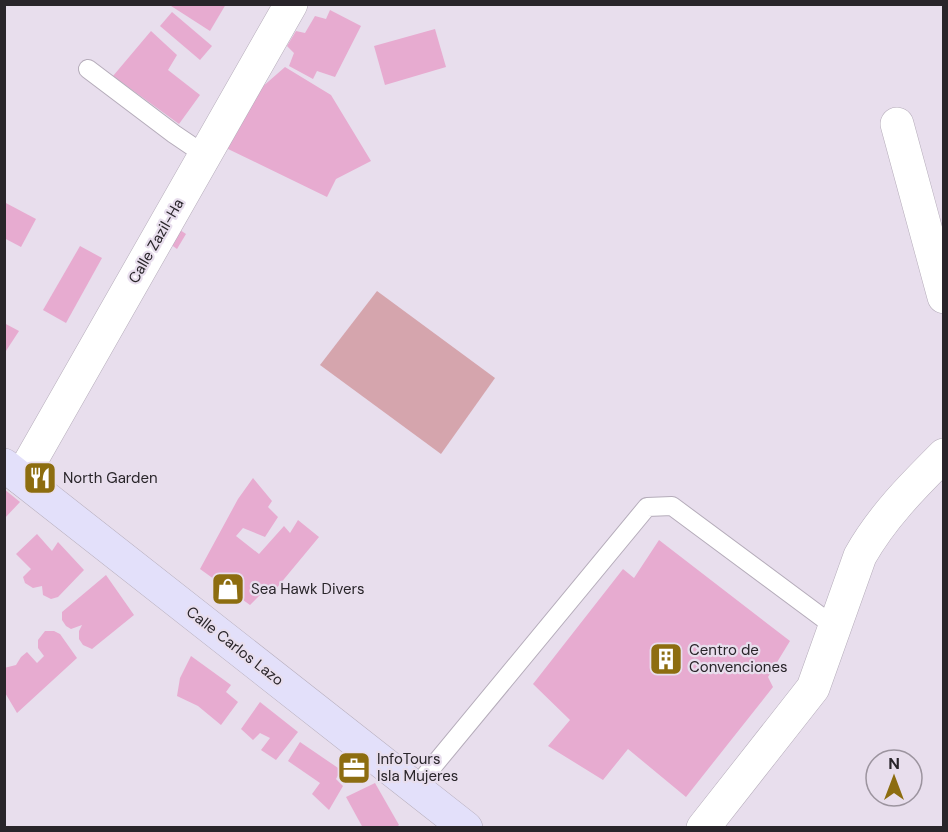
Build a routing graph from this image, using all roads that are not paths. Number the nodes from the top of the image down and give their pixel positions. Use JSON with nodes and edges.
{"nodes":[{"id":1,"x":291,"y":4,"type":"edge"},
{"id":2,"x":88,"y":69,"type":"dead end"},
{"id":3,"x":897,"y":124,"type":"dead end"},
{"id":4,"x":205,"y":155,"type":"junction"},
{"id":5,"x":944,"y":297,"type":"edge"},
{"id":6,"x":944,"y":455,"type":"edge"},
{"id":7,"x":13,"y":472,"type":"edge"},
{"id":8,"x":835,"y":627,"type":"junction"},
{"id":9,"x":415,"y":788,"type":"junction"},
{"id":10,"x":466,"y":828,"type":"edge"},
{"id":11,"x":703,"y":828,"type":"edge"}],
"edges":[{"from":1,"to":4,"type":"street","name":"Calle Zazil-Ha"},
{"from":2,"to":4,"type":"lane"},
{"from":3,"to":5,"type":"street"},
{"from":4,"to":7,"type":"street","name":"Calle Zazil-Ha"},
{"from":6,"to":8,"type":"street"},
{"from":7,"to":9,"type":"street","name":"Calle Carlos Lazo"},
{"from":8,"to":9,"type":"lane"},
{"from":8,"to":11,"type":"street"},
{"from":9,"to":10,"type":"street","name":"Calle Carlos Lazo"}]}
